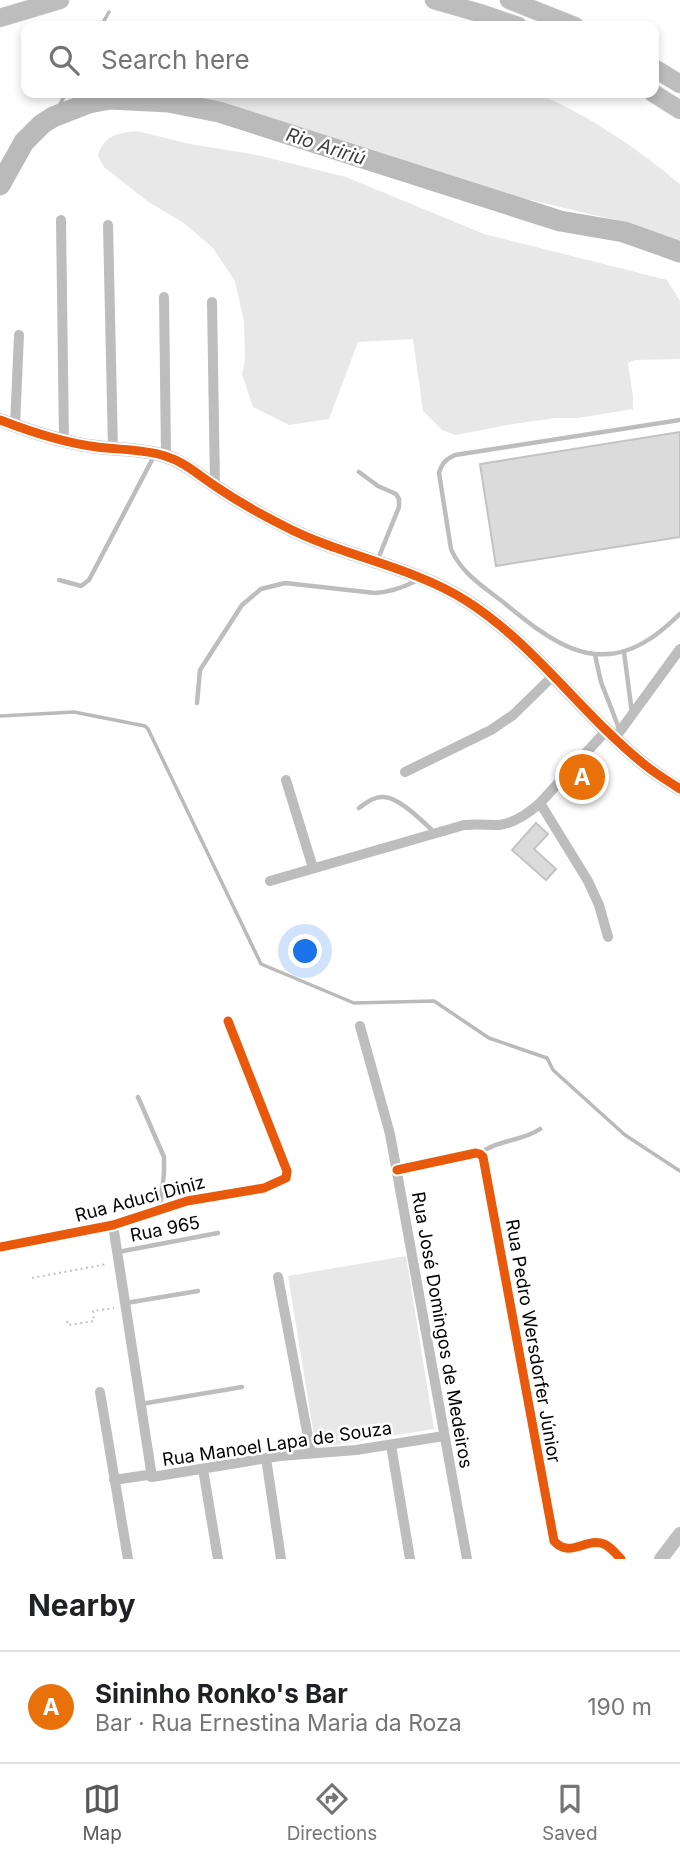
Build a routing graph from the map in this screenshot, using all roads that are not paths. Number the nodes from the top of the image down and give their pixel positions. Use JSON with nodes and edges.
{"nodes":[{"id":1,"x":60,"y":0,"type":"edge"},
{"id":2,"x":434,"y":0,"type":"edge"},
{"id":3,"x":509,"y":0,"type":"edge"},
{"id":4,"x":0,"y":18,"type":"edge"},
{"id":5,"x":503,"y":21,"type":"edge"},
{"id":6,"x":562,"y":21,"type":"edge"},
{"id":7,"x":659,"y":71,"type":"edge"},
{"id":8,"x":680,"y":84,"type":"edge"},
{"id":9,"x":659,"y":97,"type":"edge"},
{"id":10,"x":680,"y":110,"type":"edge"},
{"id":11,"x":61,"y":220,"type":"dead end"},
{"id":12,"x":108,"y":225,"type":"dead end"},
{"id":13,"x":164,"y":297,"type":"dead end"},
{"id":14,"x":212,"y":302,"type":"dead end"},
{"id":15,"x":19,"y":335,"type":"dead end"},
{"id":16,"x":680,"y":419,"type":"edge"},
{"id":17,"x":0,"y":420,"type":"edge"},
{"id":18,"x":15,"y":426,"type":"junction"},
{"id":19,"x":64,"y":441,"type":"junction"},
{"id":20,"x":113,"y":449,"type":"junction"},
{"id":21,"x":161,"y":455,"type":"junction"},
{"id":22,"x":359,"y":472,"type":"dead end"},
{"id":23,"x":215,"y":486,"type":"junction"},
{"id":24,"x":376,"y":563,"type":"junction"},
{"id":25,"x":420,"y":579,"type":"junction"},
{"id":26,"x":59,"y":580,"type":"dead end"},
{"id":27,"x":680,"y":614,"type":"edge"},
{"id":28,"x":680,"y":649,"type":"edge"},
{"id":29,"x":624,"y":652,"type":"junction"},
{"id":30,"x":595,"y":655,"type":"junction"},
{"id":31,"x":554,"y":675,"type":"junction"},
{"id":32,"x":197,"y":703,"type":"dead end"},
{"id":33,"x":632,"y":714,"type":"junction"},
{"id":34,"x":614,"y":733,"type":"junction"},
{"id":35,"x":405,"y":772,"type":"dead end"},
{"id":36,"x":286,"y":780,"type":"dead end"},
{"id":37,"x":680,"y":789,"type":"edge"},
{"id":38,"x":540,"y":803,"type":"junction"},
{"id":39,"x":359,"y":808,"type":"dead end"},
{"id":40,"x":436,"y":833,"type":"junction"},
{"id":41,"x":313,"y":869,"type":"junction"},
{"id":42,"x":270,"y":881,"type":"dead end"},
{"id":43,"x":608,"y":937,"type":"dead end"},
{"id":44,"x":228,"y":1021,"type":"dead end"},
{"id":45,"x":360,"y":1026,"type":"dead end"},
{"id":46,"x":138,"y":1097,"type":"dead end"},
{"id":47,"x":540,"y":1129,"type":"dead end"},
{"id":48,"x":480,"y":1154,"type":"junction"},
{"id":49,"x":397,"y":1170,"type":"junction"},
{"id":50,"x":160,"y":1210,"type":"junction"},
{"id":51,"x":113,"y":1225,"type":"junction"},
{"id":52,"x":218,"y":1233,"type":"dead end"},
{"id":53,"x":0,"y":1247,"type":"edge"},
{"id":54,"x":118,"y":1257,"type":"junction"},
{"id":55,"x":278,"y":1277,"type":"dead end"},
{"id":56,"x":198,"y":1291,"type":"dead end"},
{"id":57,"x":125,"y":1304,"type":"junction"},
{"id":58,"x":242,"y":1387,"type":"dead end"},
{"id":59,"x":100,"y":1392,"type":"dead end"},
{"id":60,"x":140,"y":1404,"type":"junction"},
{"id":61,"x":444,"y":1437,"type":"junction"},
{"id":62,"x":391,"y":1445,"type":"junction"},
{"id":63,"x":310,"y":1453,"type":"junction"},
{"id":64,"x":266,"y":1458,"type":"junction"},
{"id":65,"x":203,"y":1469,"type":"junction"},
{"id":66,"x":152,"y":1477,"type":"junction"},
{"id":67,"x":114,"y":1480,"type":"junction"},
{"id":68,"x":680,"y":1534,"type":"edge"},
{"id":69,"x":128,"y":1559,"type":"edge"},
{"id":70,"x":218,"y":1559,"type":"edge"},
{"id":71,"x":281,"y":1559,"type":"edge"},
{"id":72,"x":410,"y":1559,"type":"edge"},
{"id":73,"x":467,"y":1559,"type":"edge"},
{"id":74,"x":621,"y":1559,"type":"edge"},
{"id":75,"x":661,"y":1559,"type":"edge"}],
"edges":[{"from":1,"to":4,"type":"highway"},
{"from":2,"to":5,"type":"highway"},
{"from":3,"to":6,"type":"highway"},
{"from":7,"to":8,"type":"highway"},
{"from":9,"to":10,"type":"highway"},
{"from":11,"to":19,"type":"street"},
{"from":12,"to":20,"type":"street"},
{"from":13,"to":21,"type":"street"},
{"from":14,"to":23,"type":"street"},
{"from":15,"to":18,"type":"street"},
{"from":16,"to":30,"type":"lane"},
{"from":17,"to":18,"type":"street"},
{"from":18,"to":19,"type":"street"},
{"from":19,"to":20,"type":"street"},
{"from":20,"to":21,"type":"street"},
{"from":21,"to":23,"type":"street"},
{"from":21,"to":26,"type":"lane"},
{"from":22,"to":24,"type":"lane"},
{"from":23,"to":24,"type":"street"},
{"from":24,"to":25,"type":"street"},
{"from":25,"to":31,"type":"street"},
{"from":25,"to":32,"type":"lane"},
{"from":27,"to":29,"type":"lane"},
{"from":28,"to":33,"type":"street"},
{"from":29,"to":30,"type":"lane"},
{"from":29,"to":33,"type":"lane"},
{"from":30,"to":34,"type":"lane"},
{"from":31,"to":34,"type":"street"},
{"from":31,"to":35,"type":"street"},
{"from":33,"to":34,"type":"street"},
{"from":34,"to":37,"type":"street"},
{"from":34,"to":38,"type":"street"},
{"from":36,"to":41,"type":"street"},
{"from":38,"to":40,"type":"street"},
{"from":38,"to":43,"type":"street"},
{"from":39,"to":40,"type":"lane"},
{"from":40,"to":41,"type":"street"},
{"from":41,"to":42,"type":"street"},
{"from":44,"to":50,"type":"street","name":"Rua Aduci Diniz"},
{"from":45,"to":49,"type":"street","name":"Rua José Domingos de Medeiros"},
{"from":46,"to":50,"type":"lane"},
{"from":47,"to":48,"type":"lane"},
{"from":48,"to":49,"type":"street"},
{"from":48,"to":74,"type":"street","name":"Rua Pedro Wersdorfer Júnior"},
{"from":49,"to":61,"type":"street","name":"Rua José Domingos de Medeiros"},
{"from":50,"to":51,"type":"street","name":"Rua Aduci Diniz"},
{"from":51,"to":53,"type":"street","name":"Rua Aduci Diniz"},
{"from":51,"to":54,"type":"street"},
{"from":52,"to":54,"type":"lane","name":"Rua 965"},
{"from":54,"to":57,"type":"street"},
{"from":55,"to":63,"type":"street"},
{"from":56,"to":57,"type":"lane"},
{"from":57,"to":60,"type":"street"},
{"from":58,"to":60,"type":"lane"},
{"from":59,"to":67,"type":"street"},
{"from":60,"to":66,"type":"street"},
{"from":61,"to":62,"type":"street","name":"Rua Manoel Lapa de Souza"},
{"from":61,"to":73,"type":"street","name":"Rua José Domingos de Medeiros"},
{"from":62,"to":63,"type":"street","name":"Rua Manoel Lapa de Souza"},
{"from":62,"to":72,"type":"street"},
{"from":63,"to":64,"type":"street","name":"Rua Manoel Lapa de Souza"},
{"from":64,"to":65,"type":"street","name":"Rua Manoel Lapa de Souza"},
{"from":64,"to":71,"type":"street"},
{"from":65,"to":66,"type":"street","name":"Rua Manoel Lapa de Souza"},
{"from":65,"to":70,"type":"street"},
{"from":66,"to":67,"type":"street","name":"Rua Manoel Lapa de Souza"},
{"from":67,"to":69,"type":"street"},
{"from":68,"to":75,"type":"street"}]}
